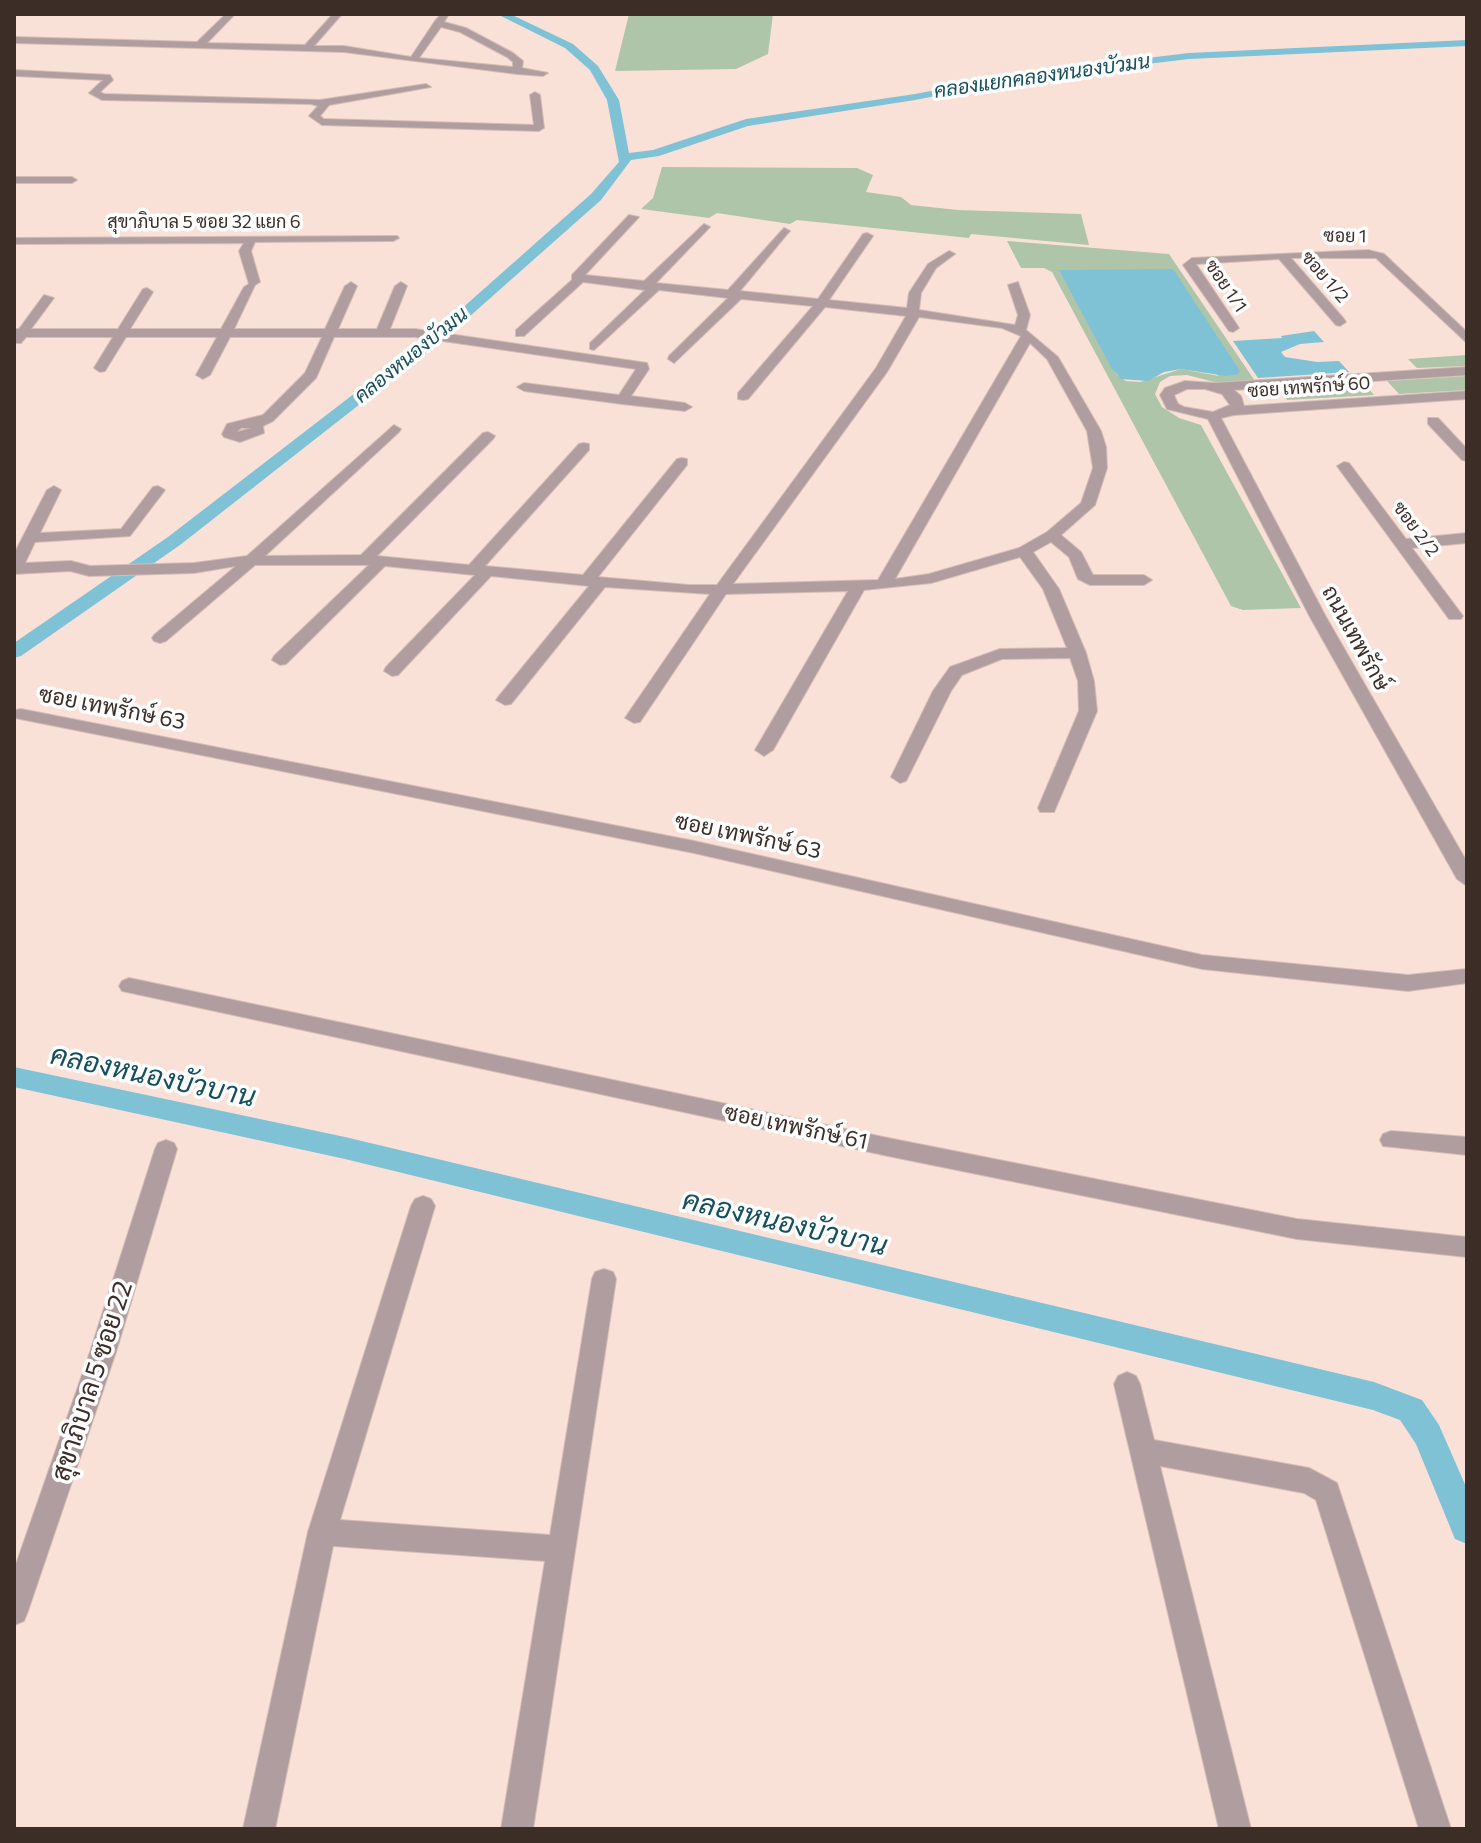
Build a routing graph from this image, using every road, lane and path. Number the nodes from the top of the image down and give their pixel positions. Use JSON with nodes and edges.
{"nodes":[{"id":1,"x":231,"y":14,"type":"edge"},
{"id":2,"x":338,"y":14,"type":"edge"},
{"id":3,"x":445,"y":14,"type":"edge"},
{"id":4,"x":438,"y":23,"type":"junction"},
{"id":5,"x":14,"y":40,"type":"edge"},
{"id":6,"x":199,"y":45,"type":"junction"},
{"id":7,"x":307,"y":48,"type":"junction"},
{"id":8,"x":413,"y":60,"type":"junction"},
{"id":9,"x":517,"y":71,"type":"junction"},
{"id":10,"x":14,"y":73,"type":"edge"},
{"id":11,"x":543,"y":73,"type":"dead end"},
{"id":12,"x":426,"y":87,"type":"dead end"},
{"id":13,"x":535,"y":95,"type":"dead end"},
{"id":14,"x":321,"y":103,"type":"junction"},
{"id":15,"x":14,"y":180,"type":"edge"},
{"id":16,"x":72,"y":180,"type":"dead end"},
{"id":17,"x":633,"y":217,"type":"dead end"},
{"id":18,"x":704,"y":227,"type":"dead end"},
{"id":19,"x":784,"y":231,"type":"dead end"},
{"id":20,"x":867,"y":236,"type":"dead end"},
{"id":21,"x":393,"y":238,"type":"dead end"},
{"id":22,"x":251,"y":239,"type":"junction"},
{"id":23,"x":14,"y":241,"type":"edge"},
{"id":24,"x":949,"y":254,"type":"dead end"},
{"id":25,"x":1282,"y":255,"type":"junction"},
{"id":26,"x":1189,"y":263,"type":"joint"},
{"id":27,"x":580,"y":279,"type":"junction"},
{"id":28,"x":1014,"y":285,"type":"dead end"},
{"id":29,"x":351,"y":286,"type":"dead end"},
{"id":30,"x":401,"y":286,"type":"dead end"},
{"id":31,"x":649,"y":287,"type":"junction"},
{"id":32,"x":147,"y":292,"type":"dead end"},
{"id":33,"x":734,"y":296,"type":"junction"},
{"id":34,"x":48,"y":298,"type":"dead end"},
{"id":35,"x":820,"y":305,"type":"junction"},
{"id":36,"x":911,"y":313,"type":"junction"},
{"id":37,"x":1340,"y":322,"type":"dead end"},
{"id":38,"x":1233,"y":328,"type":"dead end"},
{"id":39,"x":122,"y":333,"type":"junction"},
{"id":40,"x":226,"y":333,"type":"junction"},
{"id":41,"x":330,"y":333,"type":"junction"},
{"id":42,"x":382,"y":333,"type":"junction"},
{"id":43,"x":520,"y":333,"type":"dead end"},
{"id":44,"x":1024,"y":333,"type":"junction"},
{"id":45,"x":17,"y":336,"type":"edge"},
{"id":46,"x":1467,"y":339,"type":"edge"},
{"id":47,"x":594,"y":346,"type":"dead end"},
{"id":48,"x":674,"y":359,"type":"dead end"},
{"id":49,"x":100,"y":368,"type":"dead end"},
{"id":50,"x":1467,"y":371,"type":"edge"},
{"id":51,"x":203,"y":375,"type":"dead end"},
{"id":52,"x":524,"y":387,"type":"dead end"},
{"id":53,"x":1217,"y":387,"type":"junction"},
{"id":54,"x":1467,"y":395,"type":"edge"},
{"id":55,"x":743,"y":396,"type":"dead end"},
{"id":56,"x":622,"y":400,"type":"junction"},
{"id":57,"x":685,"y":407,"type":"dead end"},
{"id":58,"x":1233,"y":411,"type":"junction"},
{"id":59,"x":1213,"y":416,"type":"junction"},
{"id":60,"x":1433,"y":421,"type":"dead end"},
{"id":61,"x":255,"y":424,"type":"dead end"},
{"id":62,"x":394,"y":429,"type":"dead end"},
{"id":63,"x":488,"y":436,"type":"dead end"},
{"id":64,"x":584,"y":447,"type":"dead end"},
{"id":65,"x":1467,"y":457,"type":"edge"},
{"id":66,"x":682,"y":462,"type":"dead end"},
{"id":67,"x":1344,"y":466,"type":"dead end"},
{"id":68,"x":54,"y":490,"type":"dead end"},
{"id":69,"x":158,"y":490,"type":"dead end"},
{"id":70,"x":1052,"y":535,"type":"junction"},
{"id":71,"x":1467,"y":538,"type":"edge"},
{"id":72,"x":1402,"y":544,"type":"junction"},
{"id":73,"x":1024,"y":551,"type":"junction"},
{"id":74,"x":20,"y":556,"type":"edge"},
{"id":75,"x":252,"y":560,"type":"junction"},
{"id":76,"x":365,"y":560,"type":"junction"},
{"id":77,"x":383,"y":560,"type":"junction"},
{"id":78,"x":481,"y":569,"type":"junction"},
{"id":79,"x":1144,"y":580,"type":"dead end"},
{"id":80,"x":593,"y":583,"type":"junction"},
{"id":81,"x":883,"y":585,"type":"junction"},
{"id":82,"x":859,"y":586,"type":"junction"},
{"id":83,"x":720,"y":591,"type":"junction"},
{"id":84,"x":1455,"y":616,"type":"dead end"},
{"id":85,"x":160,"y":638,"type":"dead end"},
{"id":86,"x":1078,"y":653,"type":"junction"},
{"id":87,"x":280,"y":660,"type":"dead end"},
{"id":88,"x":392,"y":671,"type":"dead end"},
{"id":89,"x":505,"y":700,"type":"dead end"},
{"id":90,"x":21,"y":714,"type":"dead end"},
{"id":91,"x":634,"y":718,"type":"dead end"},
{"id":92,"x":764,"y":750,"type":"dead end"},
{"id":93,"x":900,"y":777,"type":"dead end"},
{"id":94,"x":1047,"y":808,"type":"dead end"},
{"id":95,"x":1467,"y":879,"type":"edge"},
{"id":96,"x":1467,"y":976,"type":"edge"},
{"id":97,"x":129,"y":986,"type":"dead end"},
{"id":98,"x":1391,"y":1140,"type":"dead end"},
{"id":99,"x":1467,"y":1146,"type":"edge"},
{"id":100,"x":166,"y":1149,"type":"dead end"},
{"id":101,"x":423,"y":1206,"type":"dead end"},
{"id":102,"x":1467,"y":1247,"type":"edge"},
{"id":103,"x":604,"y":1279,"type":"dead end"},
{"id":104,"x":1127,"y":1384,"type":"dead end"},
{"id":105,"x":1144,"y":1451,"type":"junction"},
{"id":106,"x":322,"y":1532,"type":"junction"},
{"id":107,"x":561,"y":1549,"type":"junction"},
{"id":108,"x":14,"y":1611,"type":"edge"},
{"id":109,"x":259,"y":1829,"type":"edge"},
{"id":110,"x":517,"y":1829,"type":"edge"},
{"id":111,"x":1235,"y":1829,"type":"edge"},
{"id":112,"x":1435,"y":1829,"type":"edge"}],
"edges":[{"from":1,"to":6,"type":"street"},
{"from":2,"to":7,"type":"street"},
{"from":3,"to":4,"type":"street"},
{"from":4,"to":8,"type":"street"},
{"from":4,"to":9,"type":"street"},
{"from":5,"to":6,"type":"street"},
{"from":6,"to":7,"type":"street"},
{"from":7,"to":8,"type":"street"},
{"from":8,"to":9,"type":"street"},
{"from":9,"to":11,"type":"street"},
{"from":10,"to":14,"type":"street"},
{"from":12,"to":14,"type":"street"},
{"from":13,"to":14,"type":"street"},
{"from":15,"to":16,"type":"street"},
{"from":17,"to":27,"type":"street"},
{"from":18,"to":31,"type":"street"},
{"from":19,"to":33,"type":"street"},
{"from":20,"to":35,"type":"street"},
{"from":21,"to":22,"type":"street","name":"สุขาภิบาล 5 ซอย 32 แยก 6"},
{"from":22,"to":23,"type":"street","name":"สุขาภิบาล 5 ซอย 32 แยก 6"},
{"from":22,"to":40,"type":"street"},
{"from":24,"to":36,"type":"street"},
{"from":25,"to":26,"type":"street","name":"ซอย 1"},
{"from":25,"to":37,"type":"street","name":"ซอย 1/2"},
{"from":25,"to":46,"type":"street","name":"ซอย 1"},
{"from":26,"to":38,"type":"street","name":"ซอย 1/1"},
{"from":27,"to":31,"type":"street"},
{"from":27,"to":43,"type":"street"},
{"from":28,"to":44,"type":"street"},
{"from":29,"to":41,"type":"street"},
{"from":30,"to":42,"type":"street"},
{"from":31,"to":33,"type":"street"},
{"from":31,"to":47,"type":"street"},
{"from":32,"to":39,"type":"street"},
{"from":33,"to":35,"type":"street"},
{"from":33,"to":48,"type":"street"},
{"from":34,"to":45,"type":"street"},
{"from":35,"to":36,"type":"street"},
{"from":35,"to":55,"type":"street"},
{"from":36,"to":44,"type":"street"},
{"from":36,"to":83,"type":"street"},
{"from":39,"to":40,"type":"street"},
{"from":39,"to":45,"type":"street"},
{"from":39,"to":49,"type":"street"},
{"from":40,"to":41,"type":"street"},
{"from":40,"to":51,"type":"street"},
{"from":41,"to":42,"type":"street"},
{"from":41,"to":61,"type":"street"},
{"from":42,"to":56,"type":"street"},
{"from":44,"to":70,"type":"street"},
{"from":44,"to":81,"type":"street"},
{"from":50,"to":53,"type":"street","name":"ซอย เทพรักษ์ 60"},
{"from":52,"to":56,"type":"street"},
{"from":53,"to":58,"type":"street"},
{"from":53,"to":59,"type":"street","name":"ซอย เทพรักษ์ 60"},
{"from":54,"to":58,"type":"street","name":"ซอย เทพรักษ์ 60"},
{"from":56,"to":57,"type":"street"},
{"from":58,"to":59,"type":"street","name":"ซอย เทพรักษ์ 60"},
{"from":59,"to":95,"type":"street","name":"ถนนเทพรักษ์"},
{"from":60,"to":65,"type":"street"},
{"from":62,"to":75,"type":"street"},
{"from":63,"to":76,"type":"street"},
{"from":64,"to":78,"type":"street"},
{"from":66,"to":80,"type":"street"},
{"from":67,"to":72,"type":"street","name":"ซอย 2/2"},
{"from":68,"to":74,"type":"street"},
{"from":69,"to":74,"type":"street"},
{"from":70,"to":73,"type":"street"},
{"from":70,"to":79,"type":"street"},
{"from":71,"to":72,"type":"street"},
{"from":72,"to":84,"type":"street","name":"ซอย 2/2"},
{"from":73,"to":81,"type":"street"},
{"from":73,"to":86,"type":"street"},
{"from":74,"to":75,"type":"street"},
{"from":75,"to":76,"type":"street"},
{"from":75,"to":85,"type":"street"},
{"from":76,"to":77,"type":"street"},
{"from":77,"to":78,"type":"street"},
{"from":77,"to":87,"type":"street"},
{"from":78,"to":80,"type":"street"},
{"from":78,"to":88,"type":"street"},
{"from":80,"to":83,"type":"street"},
{"from":80,"to":89,"type":"street"},
{"from":81,"to":82,"type":"street"},
{"from":82,"to":83,"type":"street"},
{"from":82,"to":92,"type":"street"},
{"from":83,"to":91,"type":"street"},
{"from":86,"to":93,"type":"street"},
{"from":86,"to":94,"type":"street"},
{"from":90,"to":96,"type":"street","name":"ซอย เทพรักษ์ 63"},
{"from":97,"to":102,"type":"street","name":"ซอย เทพรักษ์ 61"},
{"from":98,"to":99,"type":"street"},
{"from":100,"to":108,"type":"street","name":"สุขาภิบาล 5 ซอย 22"},
{"from":101,"to":106,"type":"street"},
{"from":103,"to":107,"type":"street"},
{"from":104,"to":105,"type":"street"},
{"from":105,"to":111,"type":"street"},
{"from":105,"to":112,"type":"street"},
{"from":106,"to":107,"type":"street"},
{"from":106,"to":109,"type":"street"},
{"from":107,"to":110,"type":"street"}]}
